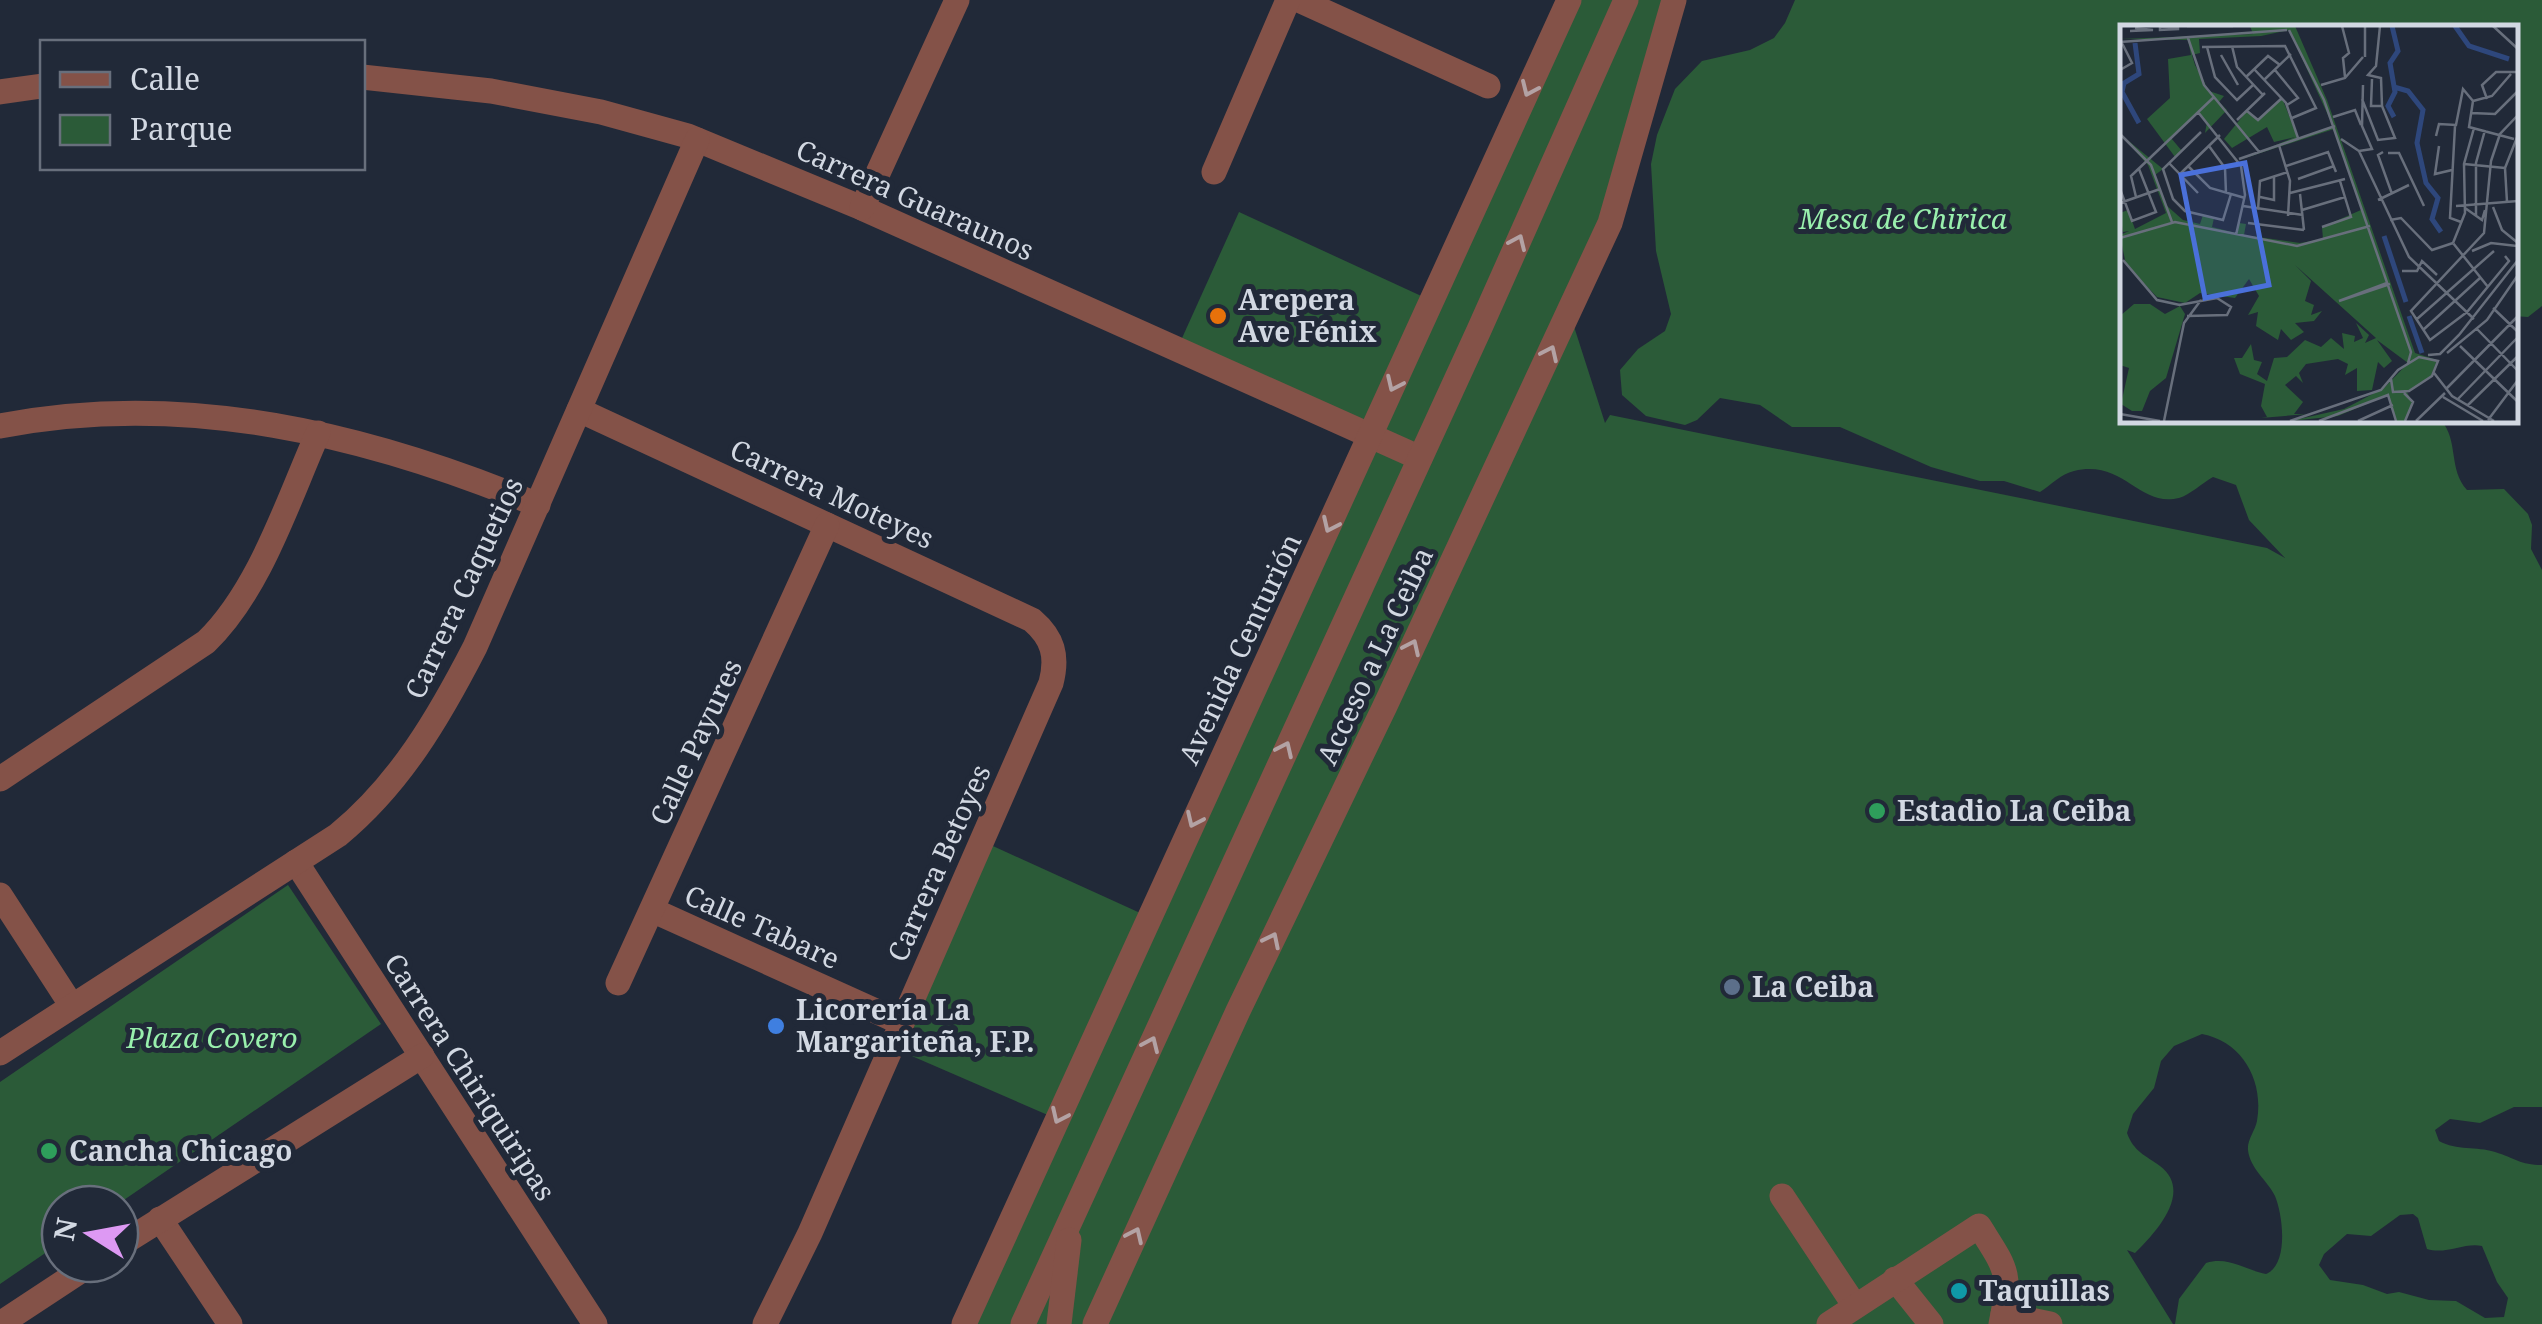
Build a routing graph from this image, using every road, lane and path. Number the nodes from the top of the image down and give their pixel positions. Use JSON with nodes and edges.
{"nodes":[{"id":1,"x":957,"y":0,"type":"edge"},
{"id":2,"x":1288,"y":0,"type":"edge"},
{"id":3,"x":1299,"y":0,"type":"edge"},
{"id":4,"x":1569,"y":0,"type":"edge"},
{"id":5,"x":1626,"y":0,"type":"edge"},
{"id":6,"x":1674,"y":0,"type":"edge"},
{"id":7,"x":365,"y":76,"type":"edge"},
{"id":8,"x":40,"y":86,"type":"edge"},
{"id":9,"x":1488,"y":86,"type":"dead end"},
{"id":10,"x":0,"y":92,"type":"edge"},
{"id":11,"x":697,"y":140,"type":"junction"},
{"id":12,"x":1214,"y":172,"type":"dead end"},
{"id":13,"x":862,"y":208,"type":"junction"},
{"id":14,"x":579,"y":410,"type":"junction"},
{"id":15,"x":0,"y":426,"type":"edge"},
{"id":16,"x":318,"y":433,"type":"junction"},
{"id":17,"x":1370,"y":436,"type":"junction"},
{"id":18,"x":1420,"y":458,"type":"junction"},
{"id":19,"x":538,"y":505,"type":"junction"},
{"id":20,"x":828,"y":525,"type":"junction"},
{"id":21,"x":1051,"y":642,"type":"joint"},
{"id":22,"x":0,"y":779,"type":"edge"},
{"id":23,"x":296,"y":862,"type":"junction"},
{"id":24,"x":0,"y":895,"type":"edge"},
{"id":25,"x":652,"y":910,"type":"junction"},
{"id":26,"x":618,"y":983,"type":"dead end"},
{"id":27,"x":72,"y":1006,"type":"junction"},
{"id":28,"x":902,"y":1022,"type":"junction"},
{"id":29,"x":0,"y":1053,"type":"edge"},
{"id":30,"x":422,"y":1056,"type":"junction"},
{"id":31,"x":1782,"y":1196,"type":"dead end"},
{"id":32,"x":1072,"y":1217,"type":"junction"},
{"id":33,"x":160,"y":1219,"type":"junction"},
{"id":34,"x":140,"y":1232,"type":"edge"},
{"id":35,"x":1895,"y":1279,"type":"junction"},
{"id":36,"x":61,"y":1284,"type":"edge"},
{"id":37,"x":1855,"y":1306,"type":"junction"},
{"id":38,"x":1924,"y":1316,"type":"edge"},
{"id":39,"x":2002,"y":1319,"type":"edge"},
{"id":40,"x":0,"y":1324,"type":"edge"},
{"id":41,"x":230,"y":1324,"type":"edge"},
{"id":42,"x":594,"y":1324,"type":"edge"},
{"id":43,"x":765,"y":1324,"type":"edge"},
{"id":44,"x":964,"y":1324,"type":"edge"},
{"id":45,"x":1023,"y":1324,"type":"edge"},
{"id":46,"x":1059,"y":1324,"type":"edge"},
{"id":47,"x":1095,"y":1324,"type":"edge"},
{"id":48,"x":1829,"y":1324,"type":"edge"},
{"id":49,"x":2050,"y":1324,"type":"edge"}],
"edges":[{"from":1,"to":13,"type":"street"},
{"from":2,"to":12,"type":"street"},
{"from":3,"to":9,"type":"street"},
{"from":4,"to":17,"type":"street","name":"Avenida Centurión","one_way":true},
{"from":18,"to":5,"type":"street","one_way":true},
{"from":47,"to":6,"type":"street","name":"Acceso a La Ceiba","one_way":true},
{"from":7,"to":11,"type":"street","name":"Carrera Guaraunos"},
{"from":8,"to":10,"type":"street"},
{"from":11,"to":13,"type":"street","name":"Carrera Guaraunos"},
{"from":11,"to":14,"type":"street","name":"Carrera Caquetios"},
{"from":13,"to":17,"type":"street","name":"Carrera Guaraunos"},
{"from":14,"to":19,"type":"street","name":"Carrera Caquetios"},
{"from":14,"to":20,"type":"street","name":"Carrera Moteyes"},
{"from":15,"to":16,"type":"street"},
{"from":16,"to":19,"type":"street"},
{"from":16,"to":22,"type":"street"},
{"from":17,"to":18,"type":"street","name":"Carrera Guaraunos"},
{"from":17,"to":44,"type":"street","name":"Avenida Centurión","one_way":true},
{"from":32,"to":18,"type":"street","one_way":true},
{"from":19,"to":23,"type":"street","name":"Carrera Caquetios"},
{"from":20,"to":21,"type":"street","name":"Carrera Moteyes"},
{"from":20,"to":25,"type":"street","name":"Calle Payures"},
{"from":21,"to":28,"type":"street","name":"Carrera Betoyes"},
{"from":23,"to":27,"type":"street","name":"Carrera Caquetios"},
{"from":23,"to":30,"type":"street","name":"Carrera Chiriquiripas"},
{"from":24,"to":27,"type":"street"},
{"from":25,"to":26,"type":"street","name":"Calle Payures"},
{"from":25,"to":28,"type":"street","name":"Calle Tabare"},
{"from":27,"to":29,"type":"street","name":"Carrera Caquetios"},
{"from":28,"to":43,"type":"street","name":"Carrera Betoyes"},
{"from":30,"to":33,"type":"street"},
{"from":30,"to":42,"type":"street","name":"Carrera Chiriquiripas"},
{"from":31,"to":37,"type":"street"},
{"from":32,"to":45,"type":"street"},
{"from":32,"to":46,"type":"street"},
{"from":33,"to":34,"type":"street"},
{"from":33,"to":41,"type":"street"},
{"from":35,"to":37,"type":"street"},
{"from":35,"to":38,"type":"street"},
{"from":35,"to":39,"type":"street"},
{"from":36,"to":40,"type":"street"},
{"from":37,"to":48,"type":"street"},
{"from":39,"to":49,"type":"street"}]}
